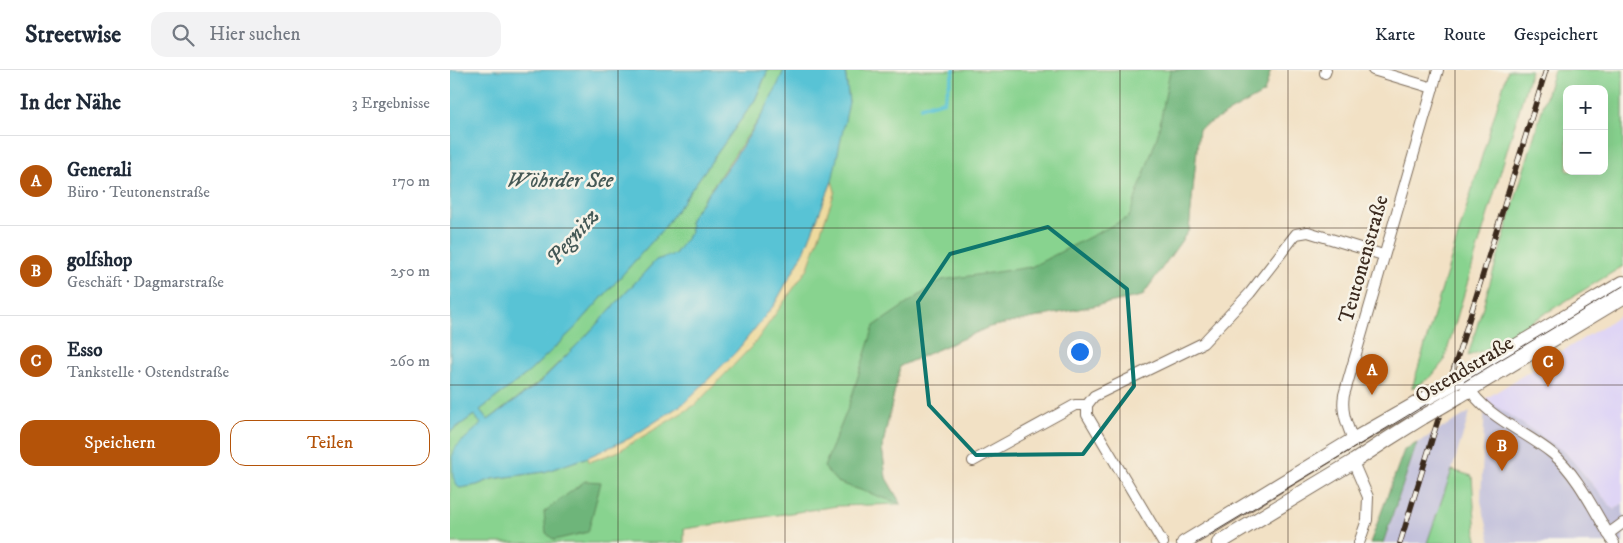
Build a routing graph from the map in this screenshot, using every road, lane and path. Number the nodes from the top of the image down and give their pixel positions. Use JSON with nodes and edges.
{"nodes":[{"id":1,"x":1373,"y":70,"type":"edge"},
{"id":2,"x":1438,"y":70,"type":"edge"},
{"id":3,"x":1432,"y":88,"type":"junction"},
{"id":4,"x":1384,"y":254,"type":"junction"},
{"id":5,"x":1623,"y":283,"type":"edge"},
{"id":6,"x":1623,"y":297,"type":"edge"},
{"id":7,"x":1462,"y":386,"type":"junction"},
{"id":8,"x":1087,"y":405,"type":"junction"},
{"id":9,"x":1353,"y":440,"type":"junction"},
{"id":10,"x":973,"y":462,"type":"dead end"},
{"id":11,"x":1354,"y":462,"type":"junction"},
{"id":12,"x":1623,"y":523,"type":"edge"},
{"id":13,"x":1611,"y":538,"type":"edge"},
{"id":14,"x":1163,"y":543,"type":"edge"},
{"id":15,"x":1184,"y":543,"type":"edge"},
{"id":16,"x":1219,"y":543,"type":"edge"},
{"id":17,"x":1359,"y":543,"type":"edge"}],
"edges":[{"from":1,"to":3,"type":"street"},
{"from":2,"to":3,"type":"street","name":"Teutonenstraße"},
{"from":3,"to":4,"type":"street","name":"Teutonenstraße"},
{"from":4,"to":8,"type":"street"},
{"from":4,"to":9,"type":"street","name":"Teutonenstraße"},
{"from":5,"to":7,"type":"main road","name":"Ostendstraße"},
{"from":6,"to":7,"type":"main road","name":"Ostendstraße"},
{"from":7,"to":9,"type":"main road","name":"Ostendstraße","bridge":true},
{"from":7,"to":11,"type":"main road","name":"Ostendstraße","bridge":true},
{"from":7,"to":13,"type":"street"},
{"from":8,"to":10,"type":"street"},
{"from":8,"to":14,"type":"street"},
{"from":9,"to":11,"type":"main road"},
{"from":9,"to":15,"type":"main road","name":"Ostendstraße"},
{"from":11,"to":16,"type":"main road","name":"Ostendstraße"},
{"from":11,"to":17,"type":"street"},
{"from":12,"to":13,"type":"street"}]}
